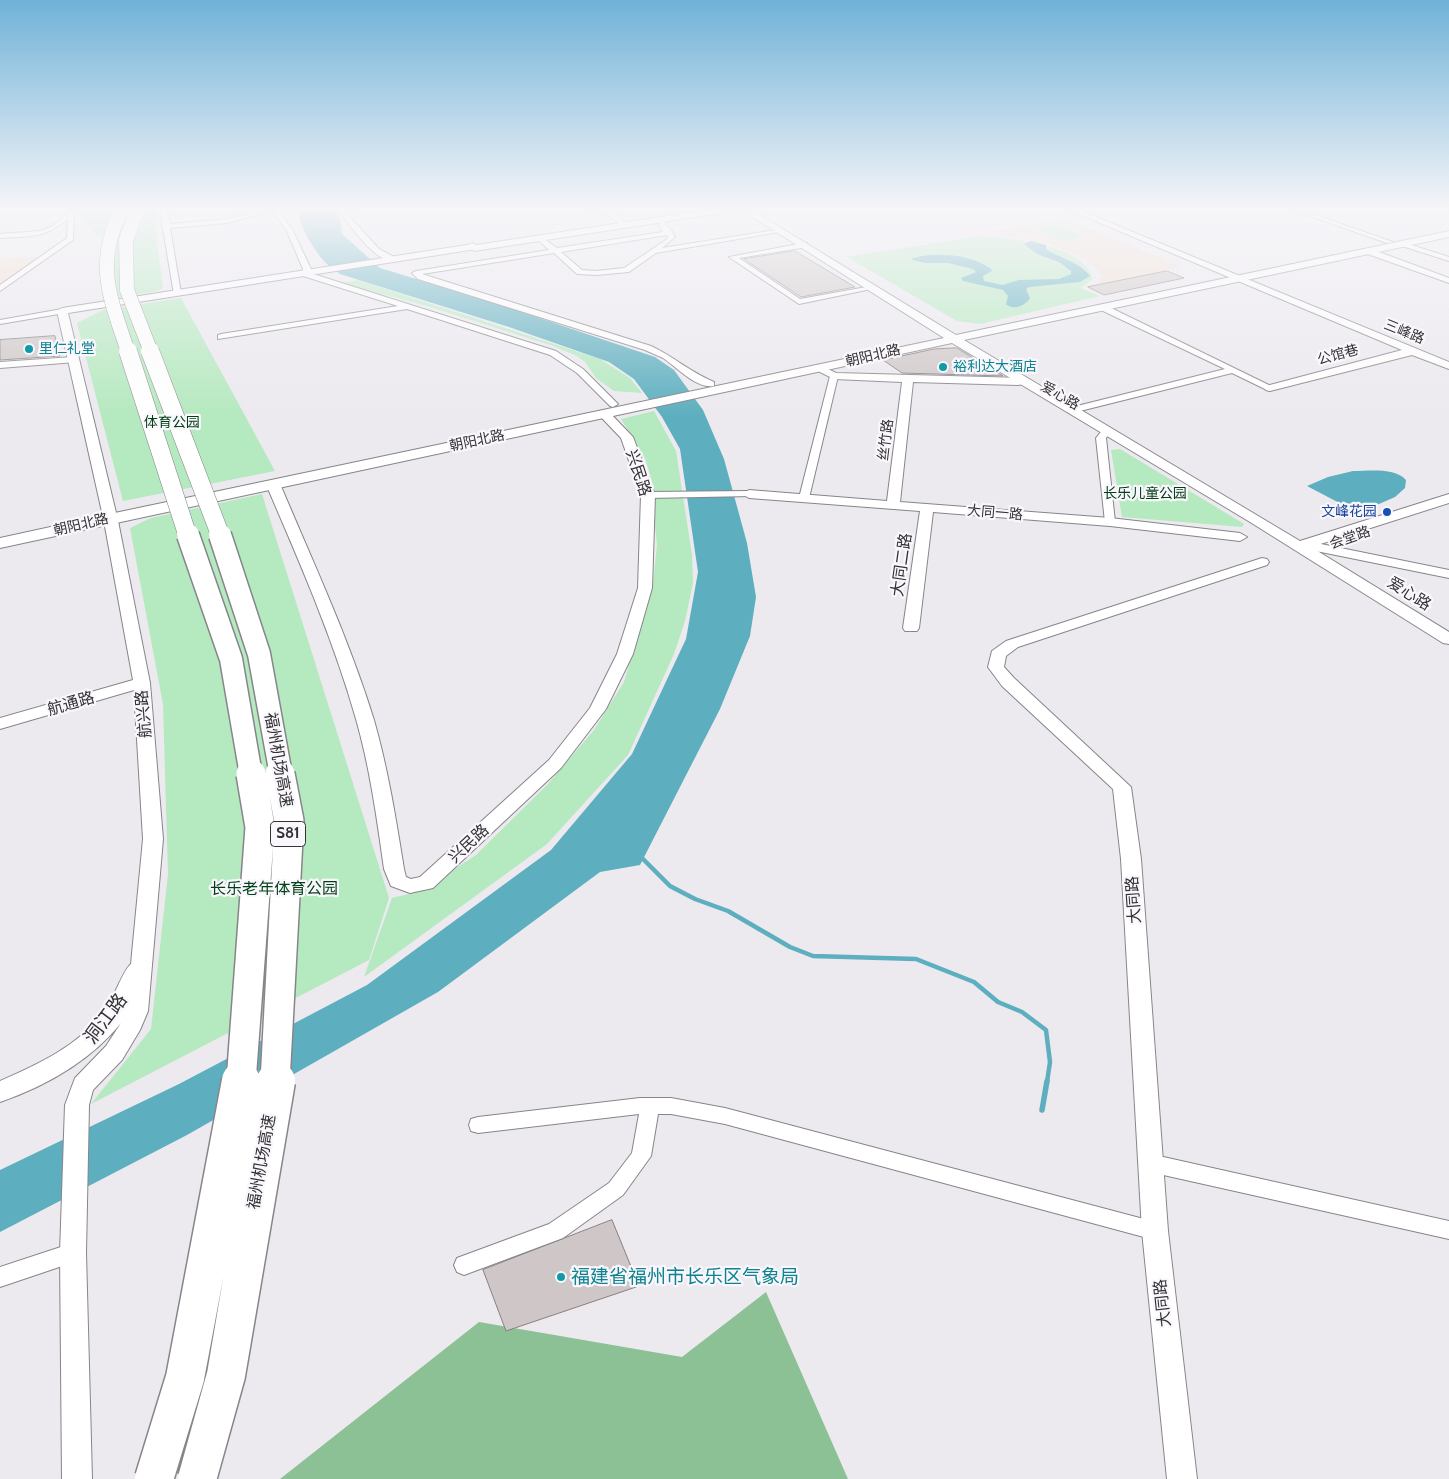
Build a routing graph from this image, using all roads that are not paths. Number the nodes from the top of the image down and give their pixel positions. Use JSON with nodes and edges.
{"nodes":[{"id":1,"x":16,"y":278,"type":"edge"},
{"id":2,"x":106,"y":278,"type":"edge"},
{"id":3,"x":127,"y":278,"type":"edge"},
{"id":4,"x":174,"y":278,"type":"edge"},
{"id":5,"x":279,"y":278,"type":"edge"},
{"id":6,"x":319,"y":278,"type":"edge"},
{"id":7,"x":424,"y":278,"type":"edge"},
{"id":8,"x":763,"y":278,"type":"edge"},
{"id":9,"x":856,"y":278,"type":"edge"},
{"id":10,"x":864,"y":278,"type":"edge"},
{"id":11,"x":1230,"y":278,"type":"edge"},
{"id":12,"x":1231,"y":278,"type":"edge"},
{"id":13,"x":1237,"y":278,"type":"edge"},
{"id":14,"x":872,"y":288,"type":"junction"},
{"id":15,"x":0,"y":289,"type":"edge"},
{"id":16,"x":177,"y":293,"type":"junction"},
{"id":17,"x":409,"y":306,"type":"junction"},
{"id":18,"x":1104,"y":308,"type":"junction"},
{"id":19,"x":62,"y":311,"type":"junction"},
{"id":20,"x":1076,"y":311,"type":"junction"},
{"id":21,"x":0,"y":322,"type":"edge"},
{"id":22,"x":956,"y":335,"type":"junction"},
{"id":23,"x":221,"y":337,"type":"dead end"},
{"id":24,"x":1413,"y":351,"type":"junction"},
{"id":25,"x":73,"y":360,"type":"junction"},
{"id":26,"x":0,"y":365,"type":"edge"},
{"id":27,"x":1449,"y":366,"type":"edge"},
{"id":28,"x":820,"y":368,"type":"junction"},
{"id":29,"x":1233,"y":370,"type":"junction"},
{"id":30,"x":834,"y":376,"type":"junction"},
{"id":31,"x":908,"y":378,"type":"junction"},
{"id":32,"x":1024,"y":381,"type":"junction"},
{"id":33,"x":711,"y":384,"type":"junction"},
{"id":34,"x":1270,"y":388,"type":"joint"},
{"id":35,"x":697,"y":390,"type":"junction"},
{"id":36,"x":1080,"y":408,"type":"junction"},
{"id":37,"x":609,"y":409,"type":"junction"},
{"id":38,"x":1107,"y":430,"type":"junction"},
{"id":39,"x":273,"y":484,"type":"junction"},
{"id":40,"x":749,"y":494,"type":"joint"},
{"id":41,"x":648,"y":495,"type":"junction"},
{"id":42,"x":804,"y":498,"type":"junction"},
{"id":43,"x":1449,"y":498,"type":"edge"},
{"id":44,"x":893,"y":505,"type":"junction"},
{"id":45,"x":1449,"y":505,"type":"edge"},
{"id":46,"x":927,"y":508,"type":"junction"},
{"id":47,"x":109,"y":514,"type":"junction"},
{"id":48,"x":1110,"y":522,"type":"junction"},
{"id":49,"x":0,"y":535,"type":"edge"},
{"id":50,"x":1240,"y":537,"type":"dead end"},
{"id":51,"x":0,"y":543,"type":"edge"},
{"id":52,"x":1310,"y":547,"type":"junction"},
{"id":53,"x":1262,"y":562,"type":"dead end"},
{"id":54,"x":1449,"y":574,"type":"edge"},
{"id":55,"x":1449,"y":625,"type":"edge"},
{"id":56,"x":911,"y":628,"type":"dead end"},
{"id":57,"x":1449,"y":639,"type":"edge"},
{"id":58,"x":142,"y":683,"type":"junction"},
{"id":59,"x":0,"y":724,"type":"edge"},
{"id":60,"x":141,"y":958,"type":"junction"},
{"id":61,"x":0,"y":1092,"type":"edge"},
{"id":62,"x":650,"y":1106,"type":"junction"},
{"id":63,"x":478,"y":1125,"type":"dead end"},
{"id":64,"x":1150,"y":1164,"type":"junction"},
{"id":65,"x":1449,"y":1230,"type":"edge"},
{"id":66,"x":1155,"y":1231,"type":"junction"},
{"id":67,"x":73,"y":1240,"type":"junction"},
{"id":68,"x":464,"y":1265,"type":"dead end"},
{"id":69,"x":0,"y":1277,"type":"edge"},
{"id":70,"x":77,"y":1479,"type":"edge"},
{"id":71,"x":154,"y":1479,"type":"edge"},
{"id":72,"x":197,"y":1479,"type":"edge"},
{"id":73,"x":1182,"y":1479,"type":"edge"}],
"edges":[{"from":1,"to":15,"type":"street"},
{"from":2,"to":71,"type":"highway","name":"福州机场高速","number":"S81","bridge":true},
{"from":3,"to":72,"type":"highway","name":"福州机场高速","number":"S81","bridge":true},
{"from":4,"to":16,"type":"street"},
{"from":5,"to":16,"type":"street"},
{"from":6,"to":17,"type":"street","name":"兴民路"},
{"from":7,"to":33,"type":"street"},
{"from":8,"to":14,"type":"street"},
{"from":9,"to":14,"type":"main road","name":"爱心路"},
{"from":10,"to":22,"type":"main road","name":"爱心路"},
{"from":11,"to":20,"type":"main road"},
{"from":12,"to":18,"type":"main road"},
{"from":13,"to":24,"type":"street","name":"三峰路"},
{"from":14,"to":22,"type":"main road","name":"爱心路"},
{"from":16,"to":19,"type":"street"},
{"from":17,"to":23,"type":"street"},
{"from":17,"to":37,"type":"street","name":"兴民路"},
{"from":18,"to":20,"type":"main road"},
{"from":18,"to":29,"type":"street"},
{"from":19,"to":21,"type":"street"},
{"from":19,"to":25,"type":"street","name":"航兴路"},
{"from":20,"to":22,"type":"main road"},
{"from":22,"to":28,"type":"main road","name":"朝阳北路"},
{"from":22,"to":32,"type":"main road","name":"爱心路"},
{"from":22,"to":33,"type":"main road","name":"朝阳北路"},
{"from":22,"to":36,"type":"main road","name":"爱心路"},
{"from":24,"to":27,"type":"street","name":"三峰路"},
{"from":24,"to":34,"type":"street","name":"公馆巷"},
{"from":25,"to":26,"type":"street"},
{"from":25,"to":47,"type":"street","name":"航兴路"},
{"from":28,"to":30,"type":"street"},
{"from":28,"to":35,"type":"main road","name":"朝阳北路"},
{"from":29,"to":34,"type":"street"},
{"from":29,"to":36,"type":"street"},
{"from":30,"to":31,"type":"street"},
{"from":30,"to":42,"type":"street"},
{"from":31,"to":32,"type":"street"},
{"from":31,"to":44,"type":"street","name":"丝竹路"},
{"from":32,"to":38,"type":"main road","name":"爱心路"},
{"from":33,"to":35,"type":"main road","name":"朝阳北路"},
{"from":35,"to":37,"type":"main road","name":"朝阳北路"},
{"from":36,"to":52,"type":"main road","name":"爱心路"},
{"from":37,"to":39,"type":"main road","name":"朝阳北路"},
{"from":37,"to":41,"type":"street","name":"兴民路"},
{"from":37,"to":47,"type":"main road","name":"朝阳北路"},
{"from":38,"to":48,"type":"street"},
{"from":38,"to":52,"type":"main road","name":"爱心路"},
{"from":39,"to":41,"type":"street","name":"兴民路"},
{"from":39,"to":47,"type":"main road","name":"朝阳北路"},
{"from":40,"to":41,"type":"street"},
{"from":40,"to":42,"type":"street","name":"大同一路"},
{"from":42,"to":44,"type":"street","name":"大同一路"},
{"from":43,"to":52,"type":"main road","name":"会堂路"},
{"from":44,"to":46,"type":"street","name":"大同一路"},
{"from":45,"to":52,"type":"main road","name":"会堂路"},
{"from":46,"to":48,"type":"street","name":"大同一路"},
{"from":46,"to":56,"type":"street","name":"大同二路"},
{"from":47,"to":49,"type":"main road","name":"朝阳北路"},
{"from":47,"to":51,"type":"main road","name":"朝阳北路"},
{"from":47,"to":58,"type":"street","name":"航兴路"},
{"from":48,"to":50,"type":"street","name":"大同一路"},
{"from":52,"to":54,"type":"street","name":"爱心路"},
{"from":52,"to":55,"type":"main road","name":"爱心路"},
{"from":52,"to":57,"type":"main road","name":"爱心路"},
{"from":53,"to":64,"type":"street","name":"大同路"},
{"from":58,"to":59,"type":"street","name":"航通路"},
{"from":58,"to":60,"type":"street","name":"航兴路"},
{"from":60,"to":61,"type":"street","name":"洞江路"},
{"from":60,"to":67,"type":"street","name":"航兴路"},
{"from":62,"to":63,"type":"street"},
{"from":62,"to":66,"type":"street"},
{"from":62,"to":68,"type":"street"},
{"from":64,"to":65,"type":"street"},
{"from":64,"to":66,"type":"street","name":"大同路"},
{"from":66,"to":73,"type":"street","name":"大同路"},
{"from":67,"to":69,"type":"street"},
{"from":67,"to":70,"type":"street","name":"航兴路"}]}
